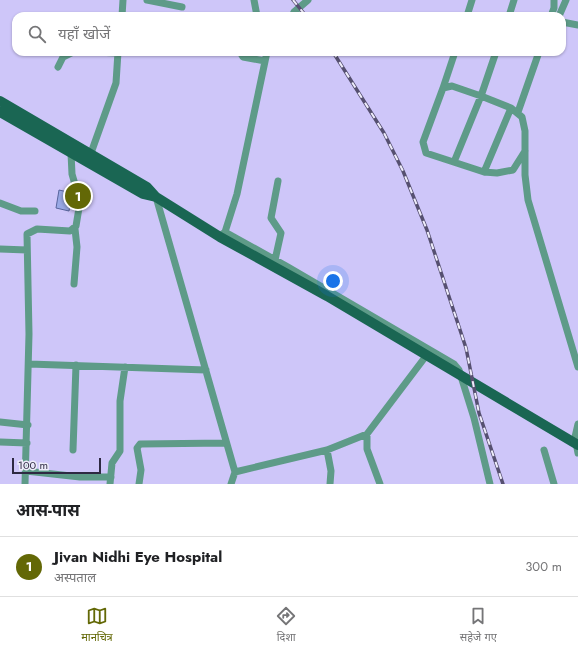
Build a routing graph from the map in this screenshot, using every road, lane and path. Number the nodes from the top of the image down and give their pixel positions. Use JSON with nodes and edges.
{"nodes":[{"id":1,"x":123,"y":0,"type":"edge"},
{"id":2,"x":147,"y":0,"type":"edge"},
{"id":3,"x":254,"y":0,"type":"edge"},
{"id":4,"x":308,"y":0,"type":"edge"},
{"id":5,"x":472,"y":0,"type":"edge"},
{"id":6,"x":514,"y":0,"type":"edge"},
{"id":7,"x":554,"y":0,"type":"edge"},
{"id":8,"x":566,"y":0,"type":"edge"},
{"id":9,"x":182,"y":7,"type":"dead end"},
{"id":10,"x":122,"y":12,"type":"edge"},
{"id":11,"x":256,"y":12,"type":"edge"},
{"id":12,"x":294,"y":12,"type":"edge"},
{"id":13,"x":468,"y":12,"type":"edge"},
{"id":14,"x":510,"y":12,"type":"edge"},
{"id":15,"x":552,"y":12,"type":"edge"},
{"id":16,"x":561,"y":12,"type":"edge"},
{"id":17,"x":566,"y":23,"type":"edge"},
{"id":18,"x":578,"y":25,"type":"edge"},
{"id":19,"x":65,"y":56,"type":"edge"},
{"id":20,"x":118,"y":56,"type":"edge"},
{"id":21,"x":243,"y":56,"type":"edge"},
{"id":22,"x":266,"y":56,"type":"edge"},
{"id":23,"x":454,"y":56,"type":"edge"},
{"id":24,"x":495,"y":56,"type":"edge"},
{"id":25,"x":538,"y":56,"type":"edge"},
{"id":26,"x":265,"y":61,"type":"junction"},
{"id":27,"x":58,"y":67,"type":"dead end"},
{"id":28,"x":443,"y":88,"type":"junction"},
{"id":29,"x":481,"y":96,"type":"junction"},
{"id":30,"x":0,"y":101,"type":"edge"},
{"id":31,"x":511,"y":108,"type":"junction"},
{"id":32,"x":0,"y":112,"type":"edge"},
{"id":33,"x":518,"y":112,"type":"junction"},
{"id":34,"x":525,"y":151,"type":"junction"},
{"id":35,"x":71,"y":152,"type":"junction"},
{"id":36,"x":91,"y":153,"type":"junction"},
{"id":37,"x":454,"y":162,"type":"junction"},
{"id":38,"x":484,"y":172,"type":"junction"},
{"id":39,"x":278,"y":181,"type":"dead end"},
{"id":40,"x":156,"y":197,"type":"junction"},
{"id":41,"x":0,"y":203,"type":"edge"},
{"id":42,"x":35,"y":211,"type":"dead end"},
{"id":43,"x":75,"y":229,"type":"junction"},
{"id":44,"x":225,"y":237,"type":"junction"},
{"id":45,"x":0,"y":249,"type":"edge"},
{"id":46,"x":27,"y":250,"type":"junction"},
{"id":47,"x":276,"y":260,"type":"junction"},
{"id":48,"x":74,"y":284,"type":"dead end"},
{"id":49,"x":430,"y":350,"type":"junction"},
{"id":50,"x":29,"y":364,"type":"junction"},
{"id":51,"x":76,"y":365,"type":"junction"},
{"id":52,"x":125,"y":367,"type":"junction"},
{"id":53,"x":578,"y":367,"type":"edge"},
{"id":54,"x":206,"y":370,"type":"junction"},
{"id":55,"x":0,"y":422,"type":"edge"},
{"id":56,"x":578,"y":424,"type":"edge"},
{"id":57,"x":28,"y":425,"type":"junction"},
{"id":58,"x":367,"y":434,"type":"junction"},
{"id":59,"x":0,"y":442,"type":"edge"},
{"id":60,"x":28,"y":443,"type":"junction"},
{"id":61,"x":226,"y":443,"type":"junction"},
{"id":62,"x":578,"y":449,"type":"edge"},
{"id":63,"x":73,"y":450,"type":"dead end"},
{"id":64,"x":327,"y":450,"type":"junction"},
{"id":65,"x":544,"y":450,"type":"dead end"},
{"id":66,"x":26,"y":471,"type":"junction"},
{"id":67,"x":235,"y":472,"type":"junction"},
{"id":68,"x":110,"y":481,"type":"edge"},
{"id":69,"x":26,"y":484,"type":"edge"},
{"id":70,"x":139,"y":484,"type":"edge"},
{"id":71,"x":232,"y":484,"type":"edge"},
{"id":72,"x":330,"y":484,"type":"edge"},
{"id":73,"x":380,"y":484,"type":"edge"},
{"id":74,"x":490,"y":484,"type":"edge"},
{"id":75,"x":554,"y":484,"type":"edge"}],
"edges":[{"from":1,"to":10,"type":"street"},
{"from":2,"to":9,"type":"street"},
{"from":3,"to":11,"type":"street"},
{"from":4,"to":12,"type":"street"},
{"from":5,"to":13,"type":"street"},
{"from":6,"to":14,"type":"street"},
{"from":7,"to":15,"type":"street"},
{"from":8,"to":16,"type":"street"},
{"from":17,"to":18,"type":"street"},
{"from":19,"to":27,"type":"street"},
{"from":20,"to":36,"type":"street"},
{"from":21,"to":26,"type":"street"},
{"from":22,"to":26,"type":"street"},
{"from":23,"to":28,"type":"street"},
{"from":24,"to":29,"type":"street"},
{"from":25,"to":33,"type":"street"},
{"from":26,"to":44,"type":"street"},
{"from":28,"to":29,"type":"street"},
{"from":28,"to":37,"type":"street"},
{"from":29,"to":31,"type":"street"},
{"from":29,"to":37,"type":"street"},
{"from":30,"to":36,"type":"main road"},
{"from":31,"to":33,"type":"street"},
{"from":31,"to":38,"type":"street"},
{"from":32,"to":35,"type":"main road"},
{"from":33,"to":34,"type":"street"},
{"from":34,"to":38,"type":"street"},
{"from":34,"to":53,"type":"street"},
{"from":35,"to":40,"type":"main road"},
{"from":35,"to":43,"type":"street"},
{"from":36,"to":40,"type":"main road"},
{"from":37,"to":38,"type":"street"},
{"from":39,"to":47,"type":"street"},
{"from":40,"to":44,"type":"main road"},
{"from":40,"to":54,"type":"street"},
{"from":41,"to":42,"type":"street"},
{"from":43,"to":46,"type":"street"},
{"from":43,"to":48,"type":"street"},
{"from":44,"to":47,"type":"street"},
{"from":44,"to":62,"type":"main road"},
{"from":45,"to":46,"type":"street"},
{"from":46,"to":50,"type":"street"},
{"from":47,"to":49,"type":"street"},
{"from":49,"to":58,"type":"street"},
{"from":49,"to":74,"type":"street"},
{"from":50,"to":51,"type":"street"},
{"from":50,"to":57,"type":"street"},
{"from":51,"to":52,"type":"street"},
{"from":51,"to":63,"type":"street"},
{"from":52,"to":54,"type":"street"},
{"from":52,"to":68,"type":"street"},
{"from":54,"to":61,"type":"street"},
{"from":55,"to":57,"type":"street"},
{"from":56,"to":62,"type":"street"},
{"from":57,"to":60,"type":"street"},
{"from":58,"to":64,"type":"street"},
{"from":58,"to":73,"type":"street"},
{"from":59,"to":60,"type":"street"},
{"from":60,"to":66,"type":"street"},
{"from":61,"to":67,"type":"street"},
{"from":61,"to":70,"type":"street"},
{"from":64,"to":67,"type":"street"},
{"from":64,"to":72,"type":"street"},
{"from":65,"to":75,"type":"street"},
{"from":66,"to":68,"type":"street"},
{"from":66,"to":69,"type":"street"},
{"from":67,"to":71,"type":"street"}]}
